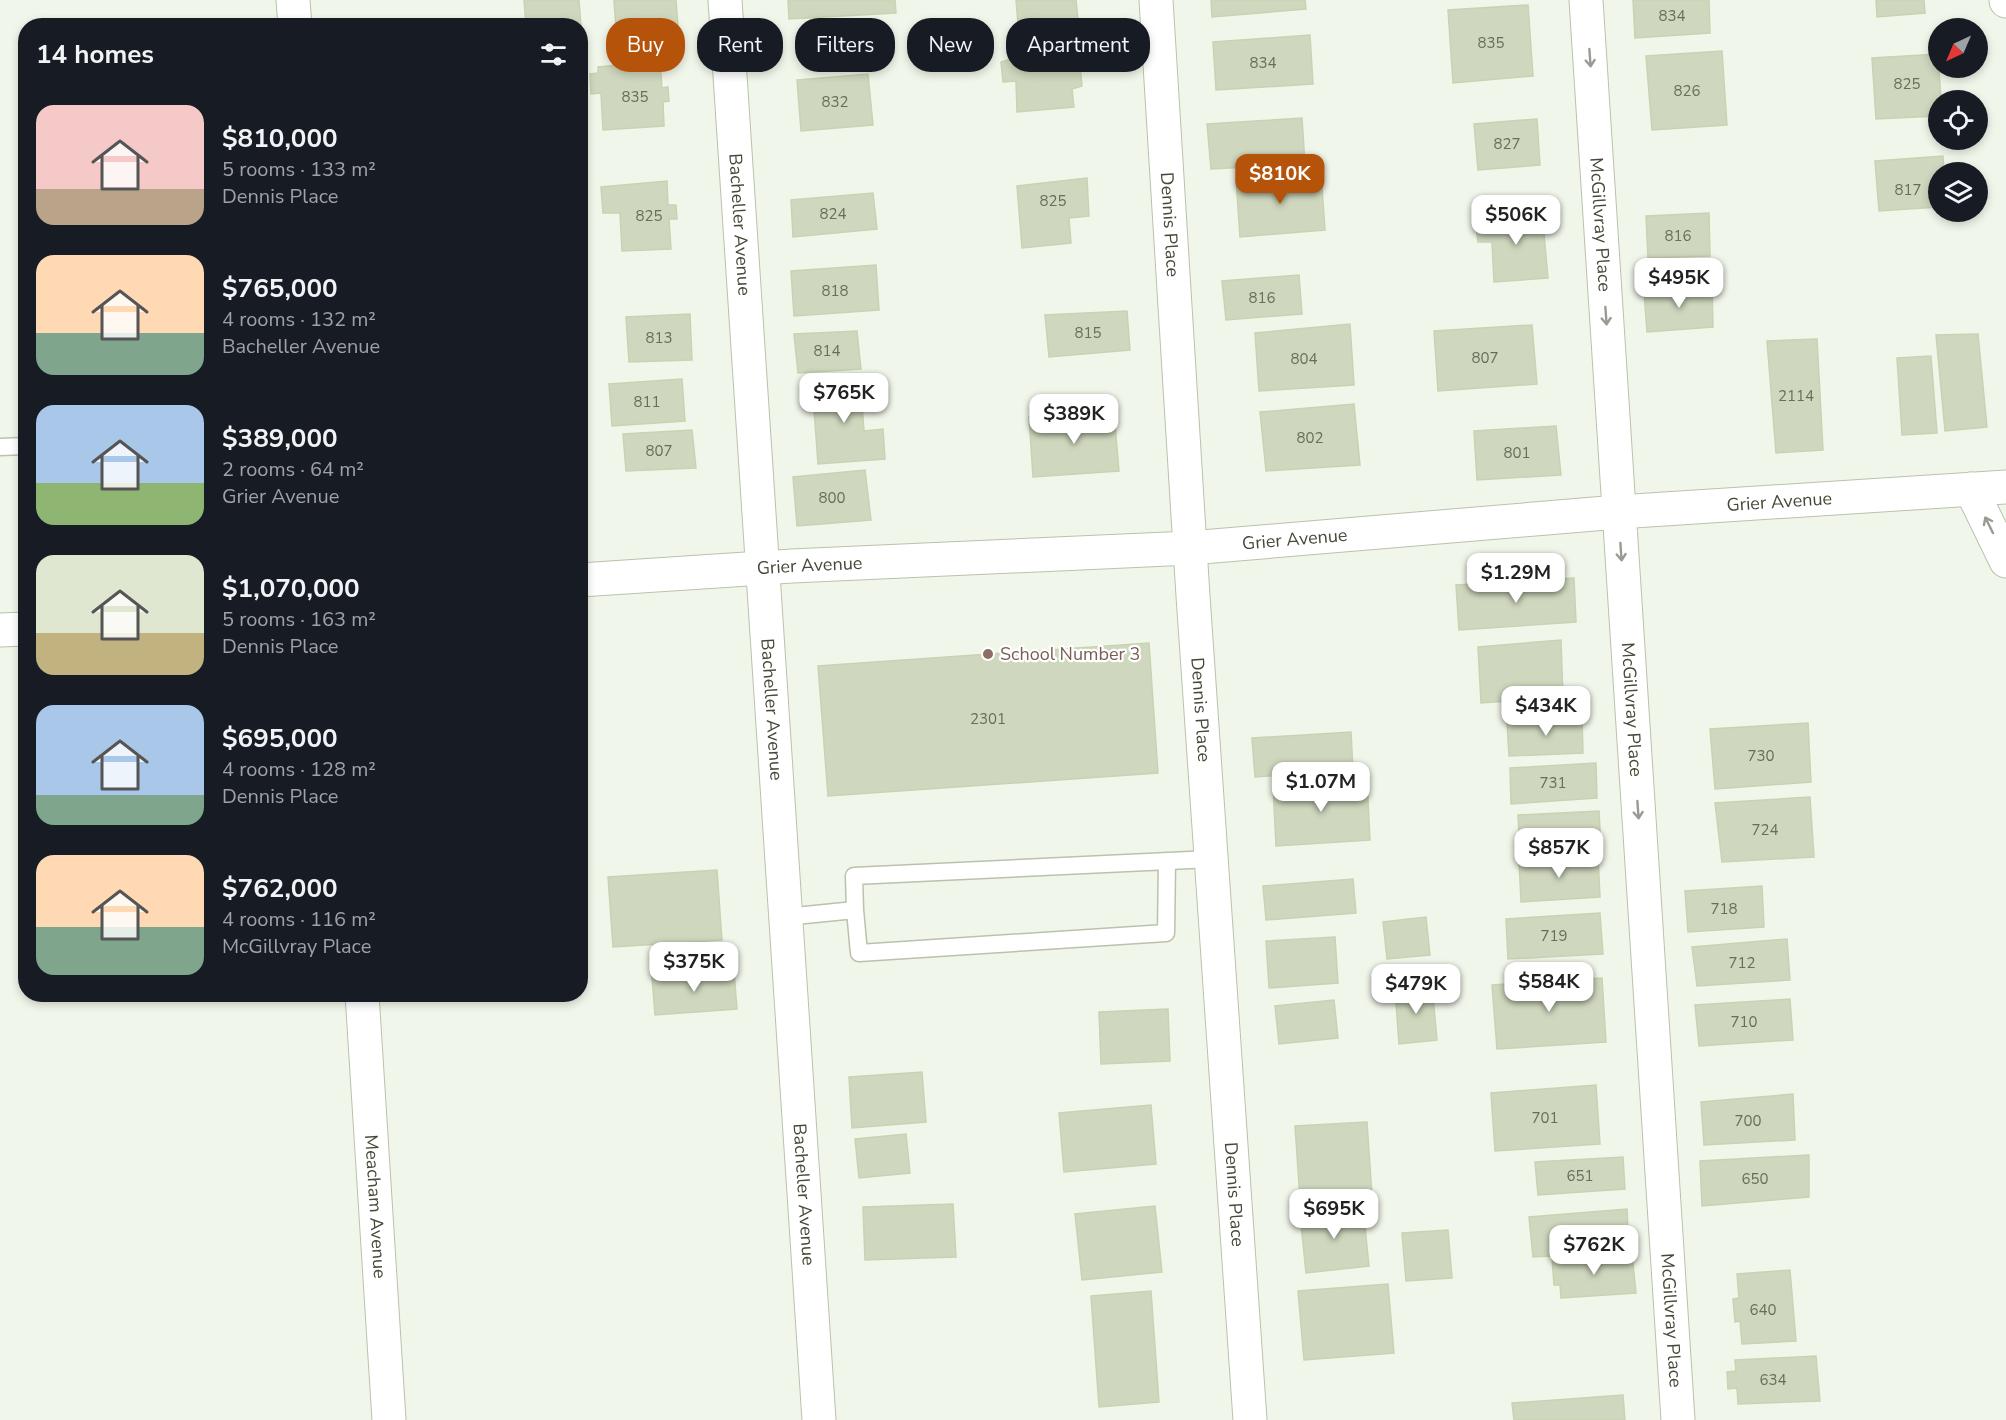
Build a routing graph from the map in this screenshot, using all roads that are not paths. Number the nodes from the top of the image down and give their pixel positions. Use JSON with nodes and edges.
{"nodes":[{"id":1,"x":293,"y":0,"type":"edge"},
{"id":2,"x":725,"y":0,"type":"edge"},
{"id":3,"x":1156,"y":0,"type":"edge"},
{"id":4,"x":1586,"y":0,"type":"edge"},
{"id":5,"x":294,"y":18,"type":"edge"},
{"id":6,"x":18,"y":446,"type":"edge"},
{"id":7,"x":0,"y":447,"type":"edge"},
{"id":8,"x":2006,"y":487,"type":"edge"},
{"id":9,"x":1971,"y":489,"type":"junction"},
{"id":10,"x":1618,"y":512,"type":"junction"},
{"id":11,"x":1190,"y":548,"type":"junction"},
{"id":12,"x":2006,"y":561,"type":"edge"},
{"id":13,"x":761,"y":568,"type":"junction"},
{"id":14,"x":588,"y":579,"type":"edge"},
{"id":15,"x":18,"y":629,"type":"edge"},
{"id":16,"x":0,"y":630,"type":"edge"},
{"id":17,"x":1211,"y":859,"type":"junction"},
{"id":18,"x":1167,"y":862,"type":"junction"},
{"id":19,"x":855,"y":910,"type":"junction"},
{"id":20,"x":785,"y":917,"type":"junction"},
{"id":21,"x":363,"y":1002,"type":"edge"},
{"id":22,"x":389,"y":1420,"type":"edge"},
{"id":23,"x":819,"y":1420,"type":"edge"},
{"id":24,"x":1250,"y":1420,"type":"edge"},
{"id":25,"x":1678,"y":1420,"type":"edge"}],
"edges":[{"from":1,"to":5,"type":"street"},
{"from":2,"to":13,"type":"street","name":"Bacheller Avenue"},
{"from":3,"to":11,"type":"street","name":"Dennis Place"},
{"from":4,"to":10,"type":"street","name":"McGillvray Place","one_way":true},
{"from":6,"to":7,"type":"lane"},
{"from":8,"to":9,"type":"street","name":"Grier Avenue"},
{"from":9,"to":10,"type":"street","name":"Grier Avenue"},
{"from":12,"to":9,"type":"street","one_way":true},
{"from":10,"to":11,"type":"street","name":"Grier Avenue"},
{"from":10,"to":25,"type":"street","name":"McGillvray Place","one_way":true},
{"from":11,"to":13,"type":"street","name":"Grier Avenue"},
{"from":11,"to":17,"type":"street","name":"Dennis Place"},
{"from":13,"to":14,"type":"street","name":"Grier Avenue"},
{"from":13,"to":20,"type":"street","name":"Bacheller Avenue"},
{"from":15,"to":16,"type":"street"},
{"from":17,"to":18,"type":"lane"},
{"from":17,"to":24,"type":"street","name":"Dennis Place"},
{"from":18,"to":19,"type":"lane"},
{"from":18,"to":19,"type":"lane"},
{"from":19,"to":20,"type":"lane"},
{"from":20,"to":23,"type":"street","name":"Bacheller Avenue"},
{"from":21,"to":22,"type":"street","name":"Meacham Avenue"}]}
